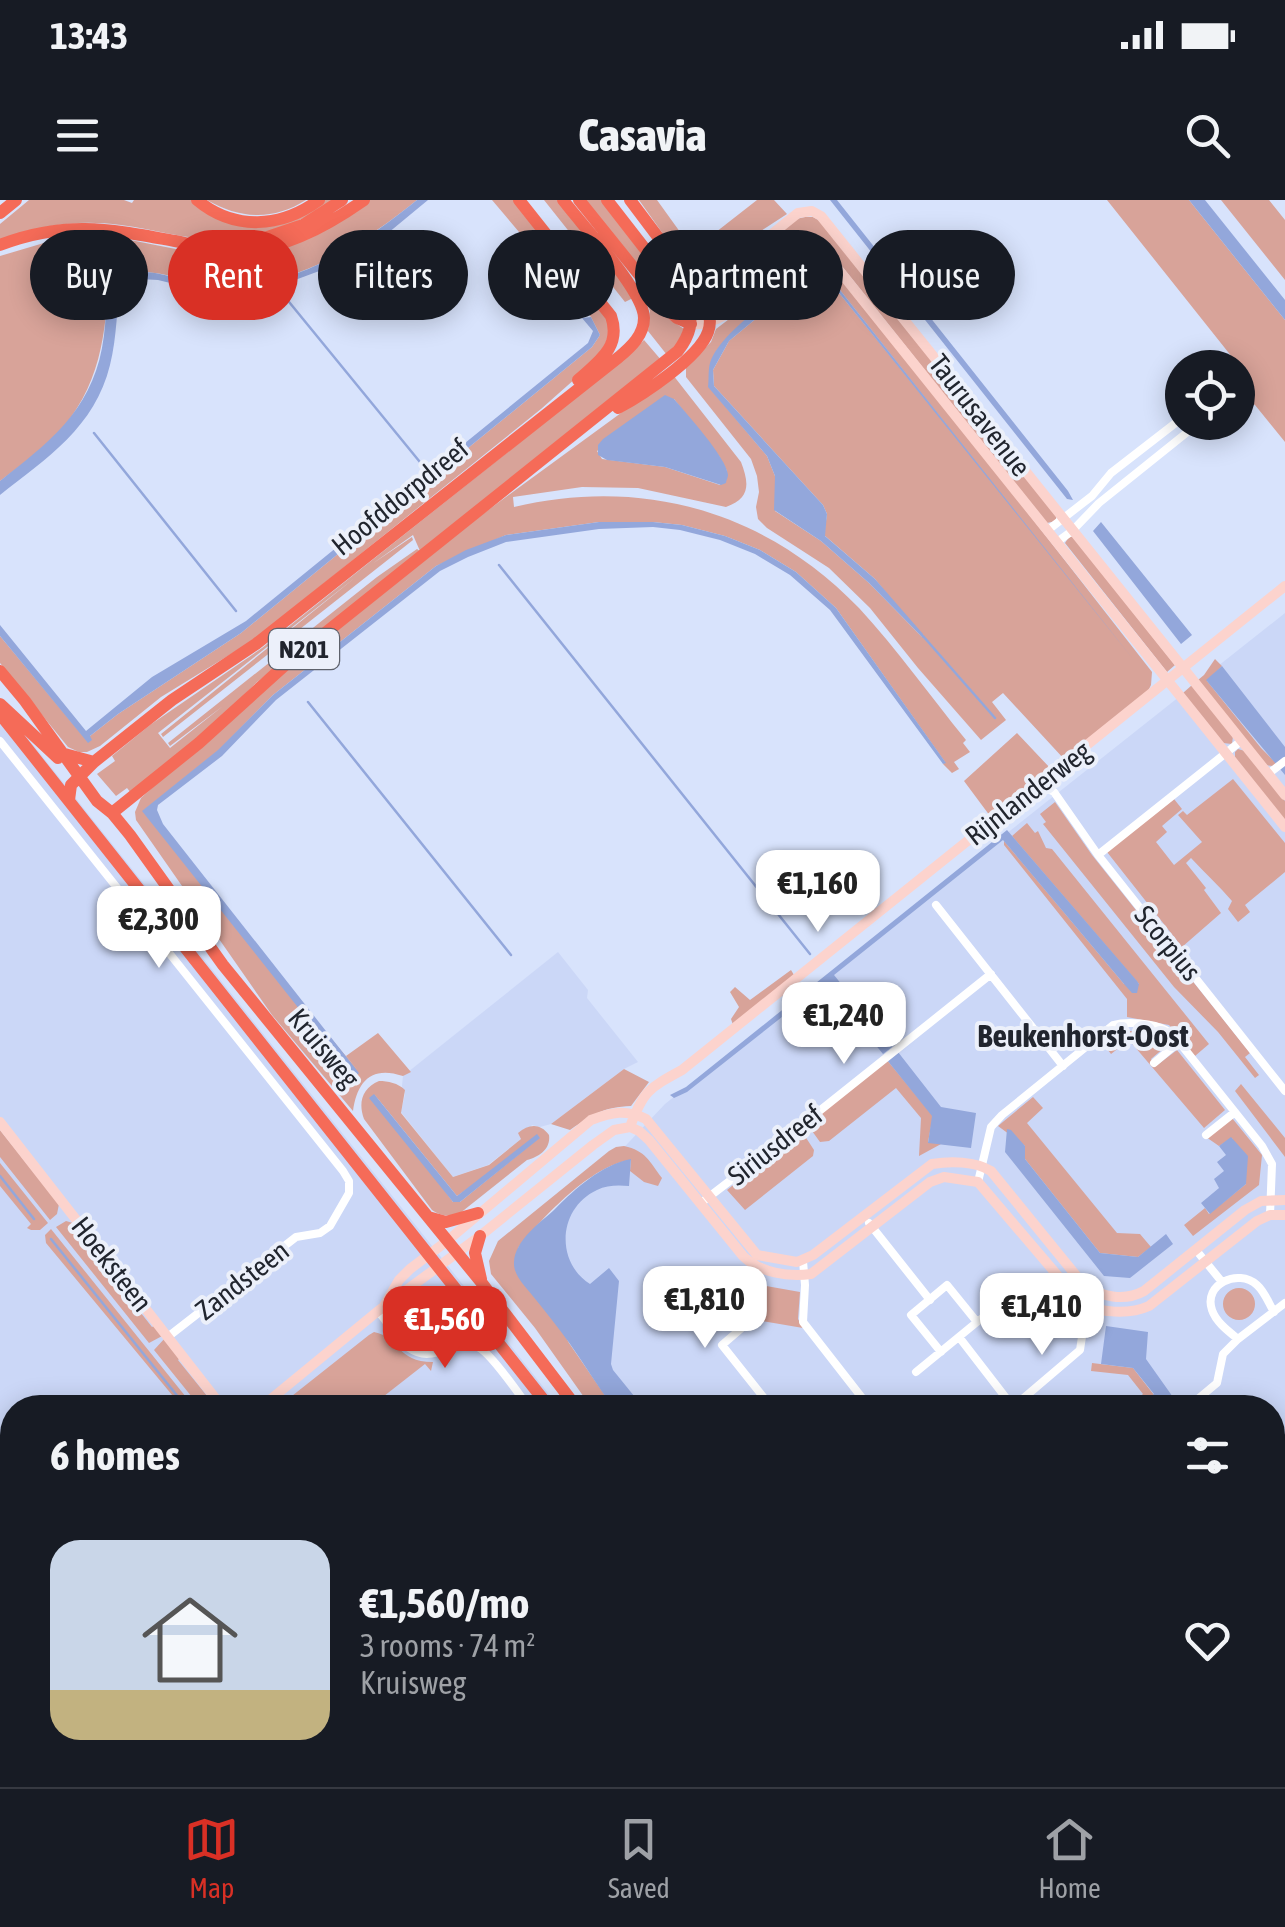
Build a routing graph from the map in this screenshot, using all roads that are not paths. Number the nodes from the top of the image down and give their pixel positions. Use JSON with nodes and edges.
{"nodes":[{"id":1,"x":16,"y":200,"type":"edge"},
{"id":2,"x":197,"y":200,"type":"edge"},
{"id":3,"x":319,"y":200,"type":"edge"},
{"id":4,"x":342,"y":200,"type":"edge"},
{"id":5,"x":364,"y":200,"type":"edge"},
{"id":6,"x":519,"y":200,"type":"edge"},
{"id":7,"x":562,"y":200,"type":"edge"},
{"id":8,"x":579,"y":200,"type":"edge"},
{"id":9,"x":607,"y":200,"type":"edge"},
{"id":10,"x":630,"y":200,"type":"edge"},
{"id":11,"x":0,"y":213,"type":"edge"},
{"id":12,"x":287,"y":230,"type":"edge"},
{"id":13,"x":653,"y":230,"type":"edge"},
{"id":14,"x":776,"y":230,"type":"edge"},
{"id":15,"x":833,"y":230,"type":"edge"},
{"id":16,"x":635,"y":235,"type":"edge"},
{"id":17,"x":298,"y":238,"type":"edge"},
{"id":18,"x":168,"y":239,"type":"edge"},
{"id":19,"x":843,"y":243,"type":"edge"},
{"id":20,"x":0,"y":245,"type":"edge"},
{"id":21,"x":690,"y":320,"type":"edge"},
{"id":22,"x":709,"y":320,"type":"edge"},
{"id":23,"x":691,"y":324,"type":"junction"},
{"id":24,"x":710,"y":324,"type":"junction"},
{"id":25,"x":588,"y":423,"type":"junction"},
{"id":26,"x":532,"y":424,"type":"junction"},
{"id":27,"x":1165,"y":431,"type":"edge"},
{"id":28,"x":1178,"y":440,"type":"edge"},
{"id":29,"x":1062,"y":519,"type":"junction"},
{"id":30,"x":1048,"y":530,"type":"junction"},
{"id":31,"x":1072,"y":531,"type":"junction"},
{"id":32,"x":1058,"y":542,"type":"junction"},
{"id":33,"x":1285,"y":586,"type":"edge"},
{"id":34,"x":1184,"y":668,"type":"junction"},
{"id":35,"x":0,"y":672,"type":"edge"},
{"id":36,"x":1169,"y":681,"type":"junction"},
{"id":37,"x":0,"y":704,"type":"edge"},
{"id":38,"x":0,"y":714,"type":"edge"},
{"id":39,"x":1242,"y":740,"type":"junction"},
{"id":40,"x":0,"y":741,"type":"edge"},
{"id":41,"x":61,"y":752,"type":"junction"},
{"id":42,"x":1226,"y":753,"type":"junction"},
{"id":43,"x":1285,"y":761,"type":"edge"},
{"id":44,"x":94,"y":762,"type":"junction"},
{"id":45,"x":1058,"y":768,"type":"junction"},
{"id":46,"x":1272,"y":771,"type":"junction"},
{"id":47,"x":78,"y":777,"type":"junction"},
{"id":48,"x":1037,"y":784,"type":"junction"},
{"id":49,"x":1054,"y":792,"type":"junction"},
{"id":50,"x":1285,"y":795,"type":"edge"},
{"id":51,"x":69,"y":800,"type":"junction"},
{"id":52,"x":112,"y":813,"type":"junction"},
{"id":53,"x":1285,"y":827,"type":"edge"},
{"id":54,"x":1098,"y":856,"type":"junction"},
{"id":55,"x":936,"y":905,"type":"dead end"},
{"id":56,"x":991,"y":974,"type":"junction"},
{"id":57,"x":1180,"y":1042,"type":"junction"},
{"id":58,"x":1154,"y":1063,"type":"dead end"},
{"id":59,"x":1063,"y":1066,"type":"junction"},
{"id":60,"x":1285,"y":1091,"type":"edge"},
{"id":61,"x":1235,"y":1112,"type":"junction"},
{"id":62,"x":635,"y":1113,"type":"junction"},
{"id":63,"x":0,"y":1122,"type":"edge"},
{"id":64,"x":630,"y":1127,"type":"junction"},
{"id":65,"x":1206,"y":1136,"type":"dead end"},
{"id":66,"x":984,"y":1166,"type":"junction"},
{"id":67,"x":978,"y":1182,"type":"junction"},
{"id":68,"x":705,"y":1199,"type":"junction"},
{"id":69,"x":1269,"y":1200,"type":"junction"},
{"id":70,"x":1285,"y":1200,"type":"edge"},
{"id":71,"x":478,"y":1214,"type":"junction"},
{"id":72,"x":1270,"y":1215,"type":"junction"},
{"id":73,"x":1285,"y":1215,"type":"edge"},
{"id":74,"x":863,"y":1216,"type":"junction"},
{"id":75,"x":427,"y":1217,"type":"junction"},
{"id":76,"x":872,"y":1227,"type":"junction"},
{"id":77,"x":480,"y":1236,"type":"junction"},
{"id":78,"x":1048,"y":1239,"type":"junction"},
{"id":79,"x":447,"y":1241,"type":"junction"},
{"id":80,"x":1035,"y":1248,"type":"junction"},
{"id":81,"x":1196,"y":1250,"type":"junction"},
{"id":82,"x":429,"y":1254,"type":"junction"},
{"id":83,"x":457,"y":1254,"type":"junction"},
{"id":84,"x":803,"y":1261,"type":"junction"},
{"id":85,"x":1205,"y":1262,"type":"junction"},
{"id":86,"x":761,"y":1263,"type":"junction"},
{"id":87,"x":439,"y":1267,"type":"junction"},
{"id":88,"x":805,"y":1275,"type":"junction"},
{"id":89,"x":481,"y":1282,"type":"junction"},
{"id":90,"x":1222,"y":1282,"type":"junction"},
{"id":91,"x":1094,"y":1292,"type":"junction"},
{"id":92,"x":930,"y":1300,"type":"junction"},
{"id":93,"x":1003,"y":1303,"type":"dead end"},
{"id":94,"x":1285,"y":1304,"type":"edge"},
{"id":95,"x":1088,"y":1307,"type":"junction"},
{"id":96,"x":380,"y":1309,"type":"junction"},
{"id":97,"x":1274,"y":1312,"type":"junction"},
{"id":98,"x":977,"y":1322,"type":"junction"},
{"id":99,"x":169,"y":1336,"type":"junction"},
{"id":100,"x":959,"y":1336,"type":"junction"},
{"id":101,"x":1238,"y":1339,"type":"junction"},
{"id":102,"x":941,"y":1352,"type":"junction"},
{"id":103,"x":916,"y":1372,"type":"dead end"},
{"id":104,"x":860,"y":1394,"type":"edge"},
{"id":105,"x":214,"y":1395,"type":"edge"},
{"id":106,"x":276,"y":1395,"type":"edge"},
{"id":107,"x":520,"y":1395,"type":"edge"},
{"id":108,"x":540,"y":1395,"type":"edge"},
{"id":109,"x":567,"y":1395,"type":"edge"},
{"id":110,"x":762,"y":1395,"type":"edge"},
{"id":111,"x":1004,"y":1395,"type":"edge"},
{"id":112,"x":1027,"y":1395,"type":"edge"},
{"id":113,"x":1202,"y":1395,"type":"edge"}],
"edges":[{"from":1,"to":11,"type":"highway"},
{"from":2,"to":3,"type":"highway"},
{"from":4,"to":12,"type":"highway"},
{"from":5,"to":17,"type":"highway"},
{"from":6,"to":26,"type":"highway"},
{"from":7,"to":26,"type":"highway","name":"Hoofddorpdreef","number":"N201"},
{"from":8,"to":23,"type":"highway"},
{"from":9,"to":16,"type":"highway"},
{"from":10,"to":13,"type":"highway"},
{"from":14,"to":15,"type":"street","name":"Taurusavenue"},
{"from":18,"to":20,"type":"highway"},
{"from":19,"to":29,"type":"street","name":"Taurusavenue"},
{"from":21,"to":23,"type":"highway"},
{"from":22,"to":24,"type":"highway"},
{"from":23,"to":24,"type":"street"},
{"from":23,"to":25,"type":"highway","number":"N201"},
{"from":24,"to":25,"type":"highway"},
{"from":24,"to":30,"type":"street","name":"Taurusavenue"},
{"from":25,"to":52,"type":"highway","number":"N201"},
{"from":26,"to":44,"type":"highway","name":"Hoofddorpdreef","number":"N201"},
{"from":27,"to":29,"type":"street"},
{"from":28,"to":31,"type":"street"},
{"from":29,"to":30,"type":"street"},
{"from":29,"to":31,"type":"street","name":"Taurusavenue"},
{"from":30,"to":32,"type":"street","name":"Taurusavenue"},
{"from":31,"to":32,"type":"street"},
{"from":31,"to":34,"type":"street","name":"Taurusavenue"},
{"from":32,"to":36,"type":"street","name":"Taurusavenue"},
{"from":33,"to":34,"type":"street","name":"Rijnlanderweg"},
{"from":34,"to":36,"type":"street","name":"Rijnlanderweg"},
{"from":34,"to":39,"type":"street","name":"Taurusavenue"},
{"from":35,"to":41,"type":"highway","name":"Kruisweg"},
{"from":36,"to":42,"type":"street","name":"Taurusavenue"},
{"from":36,"to":45,"type":"street","name":"Rijnlanderweg"},
{"from":37,"to":47,"type":"highway"},
{"from":38,"to":51,"type":"highway","name":"Kruisweg"},
{"from":39,"to":42,"type":"street"},
{"from":39,"to":46,"type":"street","name":"Taurusavenue"},
{"from":40,"to":99,"type":"street","name":"Zandsteen"},
{"from":41,"to":44,"type":"highway"},
{"from":41,"to":47,"type":"highway","name":"Kruisweg"},
{"from":42,"to":53,"type":"street","name":"Taurusavenue"},
{"from":42,"to":54,"type":"street"},
{"from":43,"to":46,"type":"street"},
{"from":44,"to":47,"type":"highway","name":"Hoofddorpdreef","number":"N201"},
{"from":45,"to":48,"type":"street","name":"Rijnlanderweg"},
{"from":45,"to":49,"type":"street"},
{"from":46,"to":50,"type":"street","name":"Taurusavenue"},
{"from":47,"to":51,"type":"highway","name":"Hoofddorpdreef","number":"N201"},
{"from":47,"to":52,"type":"highway","name":"Kruisweg"},
{"from":48,"to":49,"type":"street"},
{"from":48,"to":62,"type":"street","name":"Rijnlanderweg"},
{"from":49,"to":54,"type":"street","name":"Scorpius"},
{"from":51,"to":82,"type":"highway","name":"Kruisweg"},
{"from":52,"to":75,"type":"highway","name":"Kruisweg"},
{"from":54,"to":60,"type":"street","name":"Scorpius"},
{"from":55,"to":56,"type":"street"},
{"from":56,"to":59,"type":"street"},
{"from":56,"to":68,"type":"street","name":"Siriusdreef"},
{"from":57,"to":58,"type":"street"},
{"from":57,"to":59,"type":"street"},
{"from":57,"to":61,"type":"street"},
{"from":59,"to":66,"type":"street"},
{"from":61,"to":65,"type":"street"},
{"from":61,"to":69,"type":"street"},
{"from":62,"to":64,"type":"street","name":"Rijnlanderweg"},
{"from":62,"to":68,"type":"street"},
{"from":62,"to":71,"type":"street"},
{"from":63,"to":99,"type":"street","name":"Hoeksteen"},
{"from":64,"to":68,"type":"street"},
{"from":64,"to":77,"type":"street"},
{"from":66,"to":67,"type":"street"},
{"from":66,"to":74,"type":"street"},
{"from":66,"to":78,"type":"street"},
{"from":67,"to":76,"type":"street"},
{"from":67,"to":80,"type":"street"},
{"from":68,"to":86,"type":"street"},
{"from":69,"to":70,"type":"street"},
{"from":69,"to":72,"type":"street"},
{"from":69,"to":81,"type":"street"},
{"from":71,"to":75,"type":"highway"},
{"from":71,"to":79,"type":"street"},
{"from":72,"to":73,"type":"street"},
{"from":72,"to":85,"type":"street"},
{"from":74,"to":76,"type":"street"},
{"from":74,"to":84,"type":"street"},
{"from":75,"to":79,"type":"highway","name":"Kruisweg"},
{"from":76,"to":88,"type":"street"},
{"from":76,"to":92,"type":"street"},
{"from":77,"to":83,"type":"street"},
{"from":77,"to":89,"type":"highway"},
{"from":78,"to":80,"type":"street"},
{"from":78,"to":91,"type":"street"},
{"from":79,"to":82,"type":"street"},
{"from":79,"to":83,"type":"highway","name":"Kruisweg"},
{"from":80,"to":95,"type":"street"},
{"from":81,"to":85,"type":"street"},
{"from":81,"to":91,"type":"street"},
{"from":82,"to":87,"type":"highway","name":"Kruisweg"},
{"from":82,"to":96,"type":"street"},
{"from":83,"to":87,"type":"street"},
{"from":83,"to":89,"type":"highway","name":"Kruisweg"},
{"from":84,"to":86,"type":"street"},
{"from":84,"to":88,"type":"street"},
{"from":85,"to":90,"type":"street"},
{"from":85,"to":95,"type":"street"},
{"from":86,"to":88,"type":"street"},
{"from":86,"to":110,"type":"street"},
{"from":87,"to":96,"type":"street"},
{"from":87,"to":108,"type":"highway","name":"Kruisweg"},
{"from":88,"to":104,"type":"street"},
{"from":89,"to":109,"type":"highway","name":"Kruisweg"},
{"from":90,"to":97,"type":"street"},
{"from":90,"to":101,"type":"street"},
{"from":91,"to":95,"type":"street"},
{"from":92,"to":98,"type":"street"},
{"from":92,"to":102,"type":"street"},
{"from":93,"to":98,"type":"street"},
{"from":94,"to":97,"type":"street"},
{"from":95,"to":112,"type":"street"},
{"from":96,"to":106,"type":"street"},
{"from":96,"to":107,"type":"street"},
{"from":97,"to":101,"type":"street"},
{"from":98,"to":100,"type":"street"},
{"from":99,"to":105,"type":"street","name":"Hoeksteen"},
{"from":100,"to":102,"type":"street"},
{"from":100,"to":111,"type":"street"},
{"from":101,"to":113,"type":"street"},
{"from":102,"to":103,"type":"street"}]}
